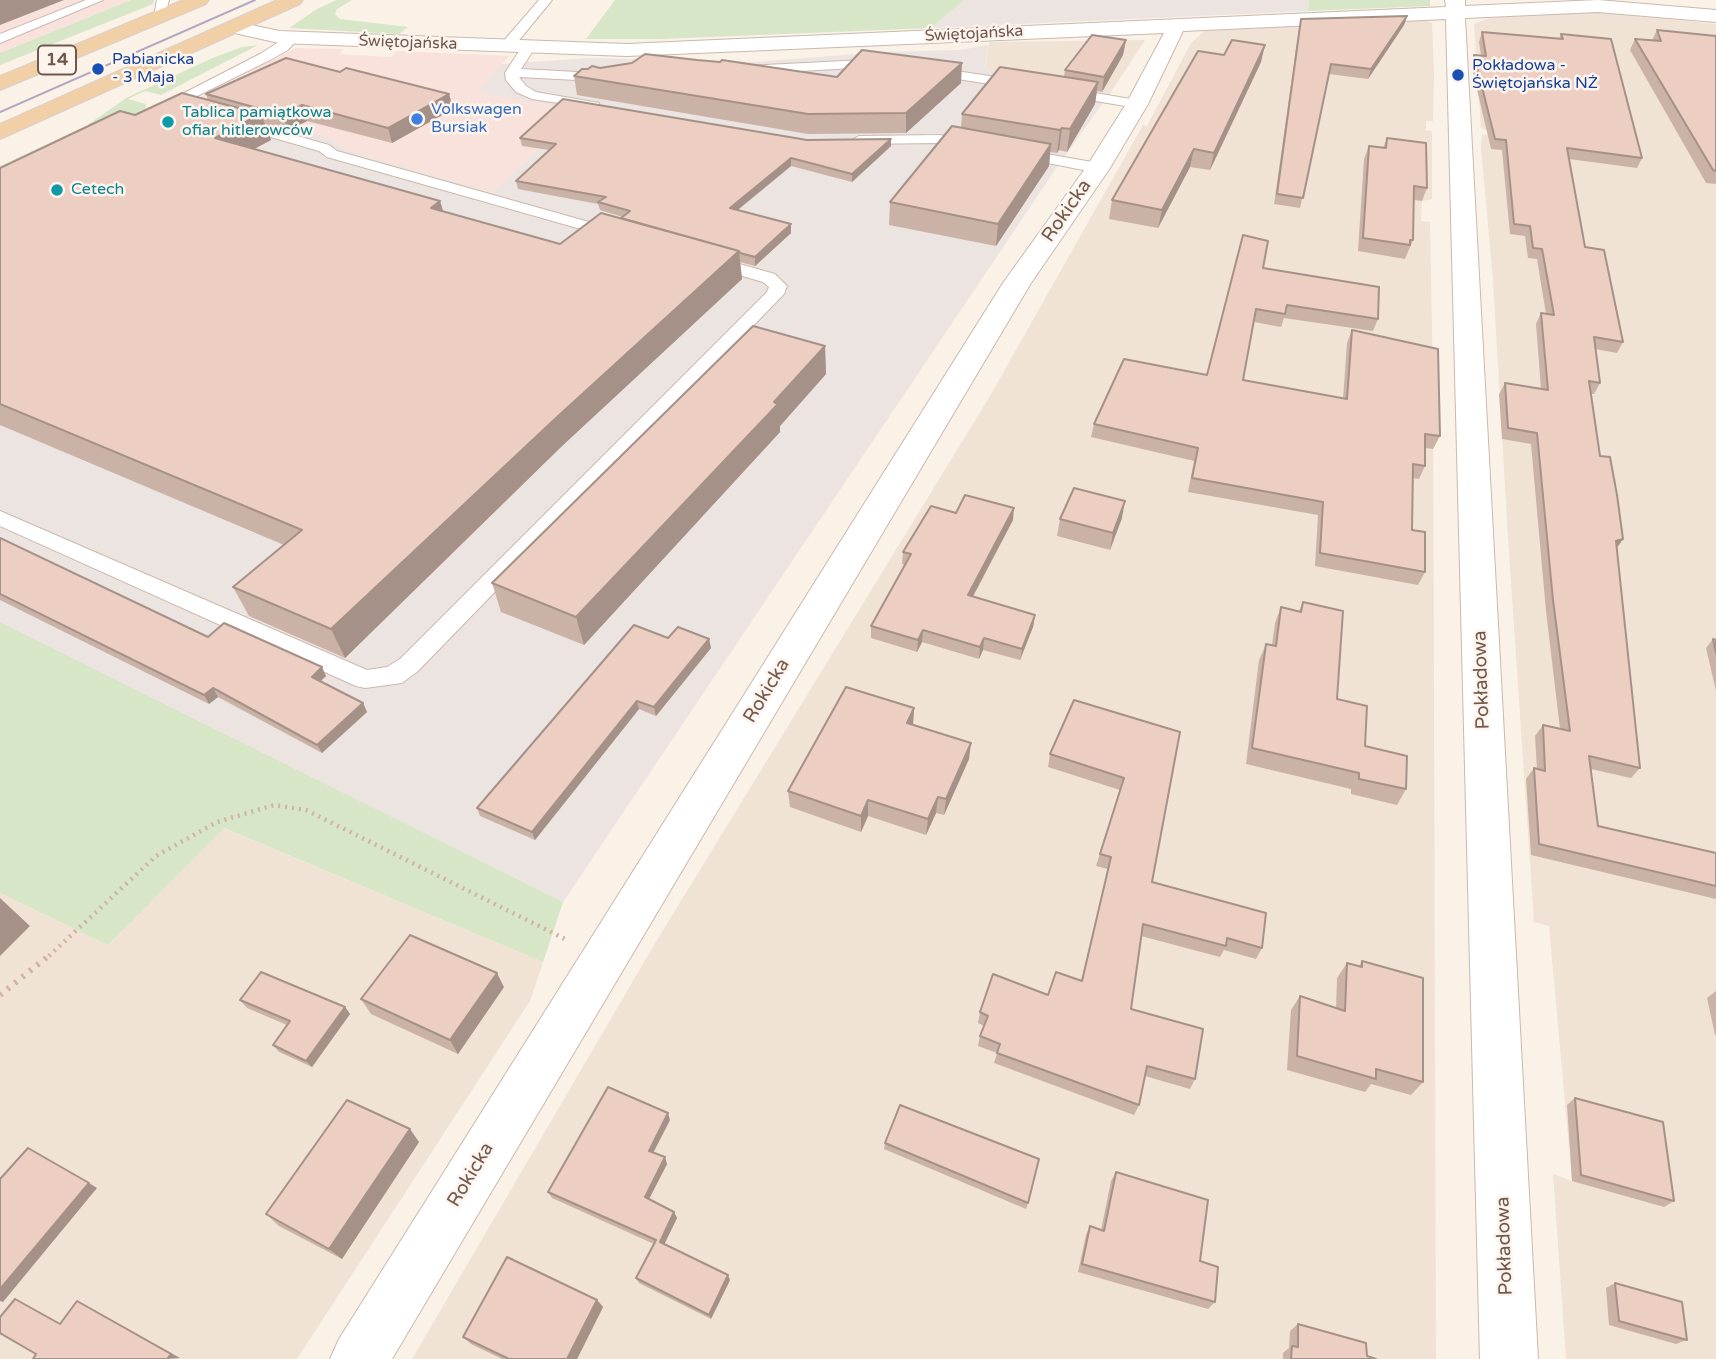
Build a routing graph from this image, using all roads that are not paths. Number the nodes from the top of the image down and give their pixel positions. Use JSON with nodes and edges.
{"nodes":[{"id":1,"x":97,"y":0,"type":"edge"},
{"id":2,"x":199,"y":0,"type":"edge"},
{"id":3,"x":293,"y":0,"type":"edge"},
{"id":4,"x":546,"y":0,"type":"edge"},
{"id":5,"x":1455,"y":6,"type":"edge"},
{"id":6,"x":162,"y":8,"type":"edge"},
{"id":7,"x":1716,"y":16,"type":"edge"},
{"id":8,"x":233,"y":27,"type":"junction"},
{"id":9,"x":1171,"y":27,"type":"junction"},
{"id":10,"x":290,"y":38,"type":"junction"},
{"id":11,"x":0,"y":39,"type":"edge"},
{"id":12,"x":506,"y":47,"type":"junction"},
{"id":13,"x":528,"y":48,"type":"junction"},
{"id":14,"x":892,"y":64,"type":"edge"},
{"id":15,"x":725,"y":69,"type":"edge"},
{"id":16,"x":919,"y":69,"type":"edge"},
{"id":17,"x":618,"y":70,"type":"edge"},
{"id":18,"x":512,"y":73,"type":"junction"},
{"id":19,"x":0,"y":84,"type":"edge"},
{"id":20,"x":170,"y":104,"type":"junction"},
{"id":21,"x":1137,"y":104,"type":"junction"},
{"id":22,"x":611,"y":108,"type":"edge"},
{"id":23,"x":196,"y":112,"type":"edge"},
{"id":24,"x":147,"y":116,"type":"edge"},
{"id":25,"x":223,"y":119,"type":"edge"},
{"id":26,"x":0,"y":132,"type":"edge"},
{"id":27,"x":847,"y":140,"type":"edge"},
{"id":28,"x":1098,"y":168,"type":"junction"},
{"id":29,"x":640,"y":242,"type":"edge"},
{"id":30,"x":691,"y":256,"type":"edge"},
{"id":31,"x":0,"y":518,"type":"edge"},
{"id":32,"x":359,"y":1359,"type":"edge"},
{"id":33,"x":1509,"y":1359,"type":"edge"}],
"edges":[{"from":1,"to":11,"type":"lane"},
{"from":2,"to":6,"type":"main road","number":"14"},
{"from":3,"to":8,"type":"main road","number":"14"},
{"from":4,"to":12,"type":"lane"},
{"from":5,"to":7,"type":"street","name":"Świętojańska"},
{"from":5,"to":9,"type":"street","name":"Świętojańska"},
{"from":5,"to":33,"type":"street","name":"Pokładowa"},
{"from":6,"to":19,"type":"main road","number":"14"},
{"from":8,"to":10,"type":"street","name":"Świętojańska"},
{"from":8,"to":26,"type":"main road","number":"14"},
{"from":9,"to":13,"type":"street","name":"Świętojańska"},
{"from":9,"to":21,"type":"street","name":"Rokicka"},
{"from":10,"to":12,"type":"street","name":"Świętojańska"},
{"from":10,"to":20,"type":"lane"},
{"from":12,"to":13,"type":"street","name":"Świętojańska"},
{"from":13,"to":18,"type":"lane"},
{"from":14,"to":15,"type":"lane"},
{"from":16,"to":21,"type":"lane"},
{"from":17,"to":18,"type":"lane"},
{"from":18,"to":22,"type":"lane"},
{"from":20,"to":23,"type":"lane"},
{"from":20,"to":24,"type":"lane"},
{"from":21,"to":28,"type":"street","name":"Rokicka"},
{"from":25,"to":29,"type":"lane"},
{"from":27,"to":28,"type":"lane"},
{"from":28,"to":32,"type":"street","name":"Rokicka"},
{"from":30,"to":31,"type":"lane"}]}
